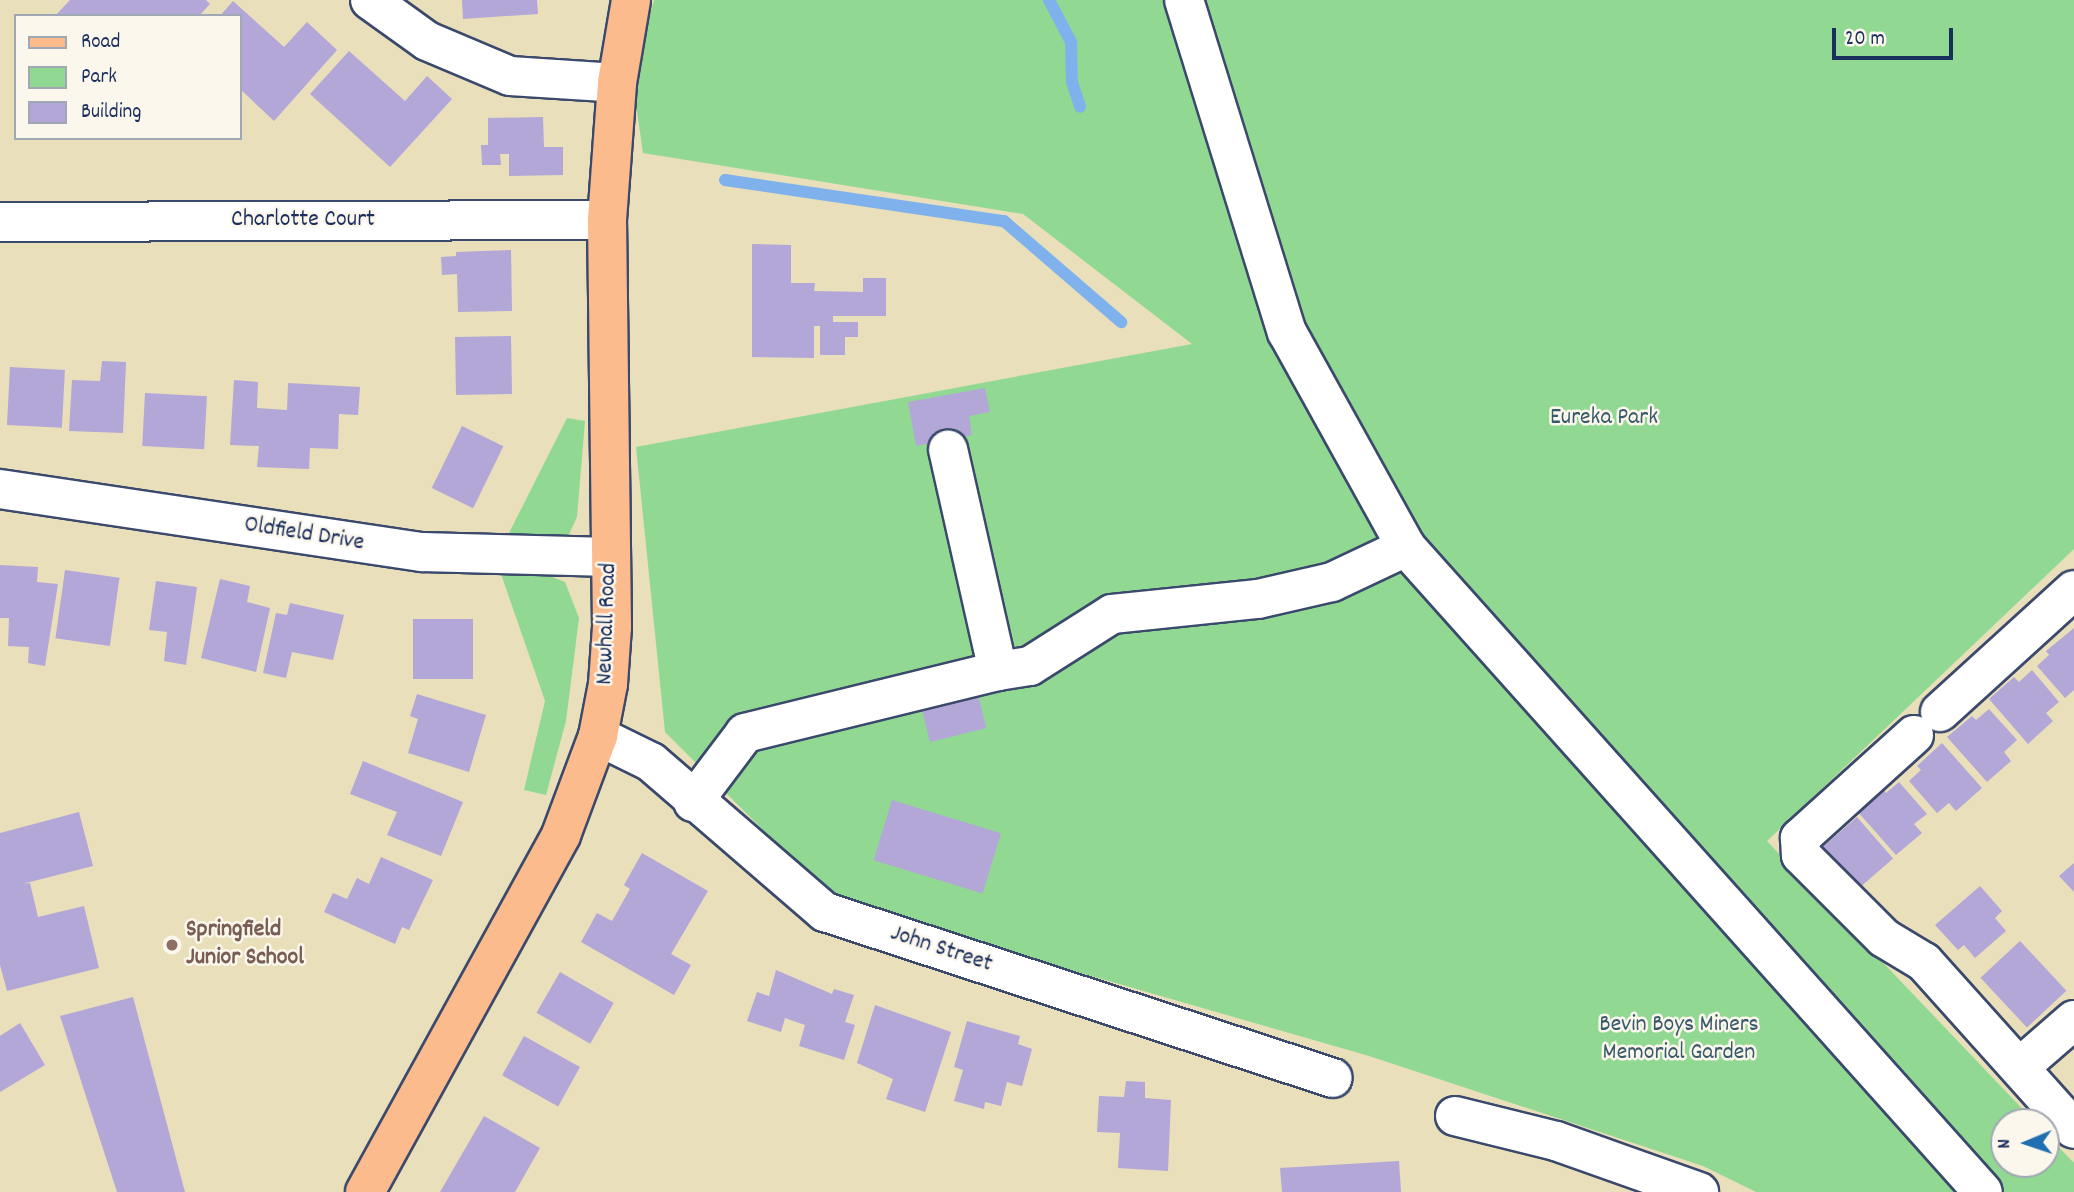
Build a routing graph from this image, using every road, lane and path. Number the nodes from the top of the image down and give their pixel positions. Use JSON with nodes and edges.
{"nodes":[{"id":1,"x":370,"y":0,"type":"edge"},
{"id":2,"x":631,"y":0,"type":"edge"},
{"id":3,"x":1184,"y":0,"type":"edge"},
{"id":4,"x":617,"y":83,"type":"junction"},
{"id":5,"x":607,"y":220,"type":"junction"},
{"id":6,"x":0,"y":222,"type":"edge"},
{"id":7,"x":948,"y":450,"type":"dead end"},
{"id":8,"x":0,"y":489,"type":"edge"},
{"id":9,"x":1406,"y":547,"type":"junction"},
{"id":10,"x":610,"y":557,"type":"junction"},
{"id":11,"x":2074,"y":590,"type":"edge"},
{"id":12,"x":998,"y":671,"type":"junction"},
{"id":13,"x":598,"y":736,"type":"junction"},
{"id":14,"x":693,"y":802,"type":"junction"},
{"id":15,"x":2074,"y":1020,"type":"edge"},
{"id":16,"x":2021,"y":1066,"type":"junction"},
{"id":17,"x":1333,"y":1078,"type":"dead end"},
{"id":18,"x":1455,"y":1116,"type":"dead end"},
{"id":19,"x":2074,"y":1129,"type":"edge"},
{"id":20,"x":365,"y":1192,"type":"edge"},
{"id":21,"x":1699,"y":1192,"type":"edge"},
{"id":22,"x":1983,"y":1192,"type":"edge"}],
"edges":[{"from":1,"to":4,"type":"street"},
{"from":2,"to":4,"type":"main road","name":"Newhall Road"},
{"from":3,"to":9,"type":"street"},
{"from":4,"to":5,"type":"main road","name":"Newhall Road"},
{"from":5,"to":6,"type":"street","name":"Charlotte Court"},
{"from":5,"to":10,"type":"main road","name":"Newhall Road"},
{"from":7,"to":12,"type":"street"},
{"from":8,"to":10,"type":"street","name":"Oldfield Drive"},
{"from":9,"to":12,"type":"street"},
{"from":9,"to":22,"type":"street"},
{"from":10,"to":13,"type":"main road","name":"Newhall Road"},
{"from":11,"to":16,"type":"street"},
{"from":12,"to":14,"type":"street"},
{"from":13,"to":14,"type":"street","name":"John Street"},
{"from":13,"to":20,"type":"main road","name":"Newhall Road"},
{"from":14,"to":17,"type":"street","name":"John Street"},
{"from":15,"to":16,"type":"street"},
{"from":16,"to":19,"type":"street"},
{"from":18,"to":21,"type":"street"}]}
